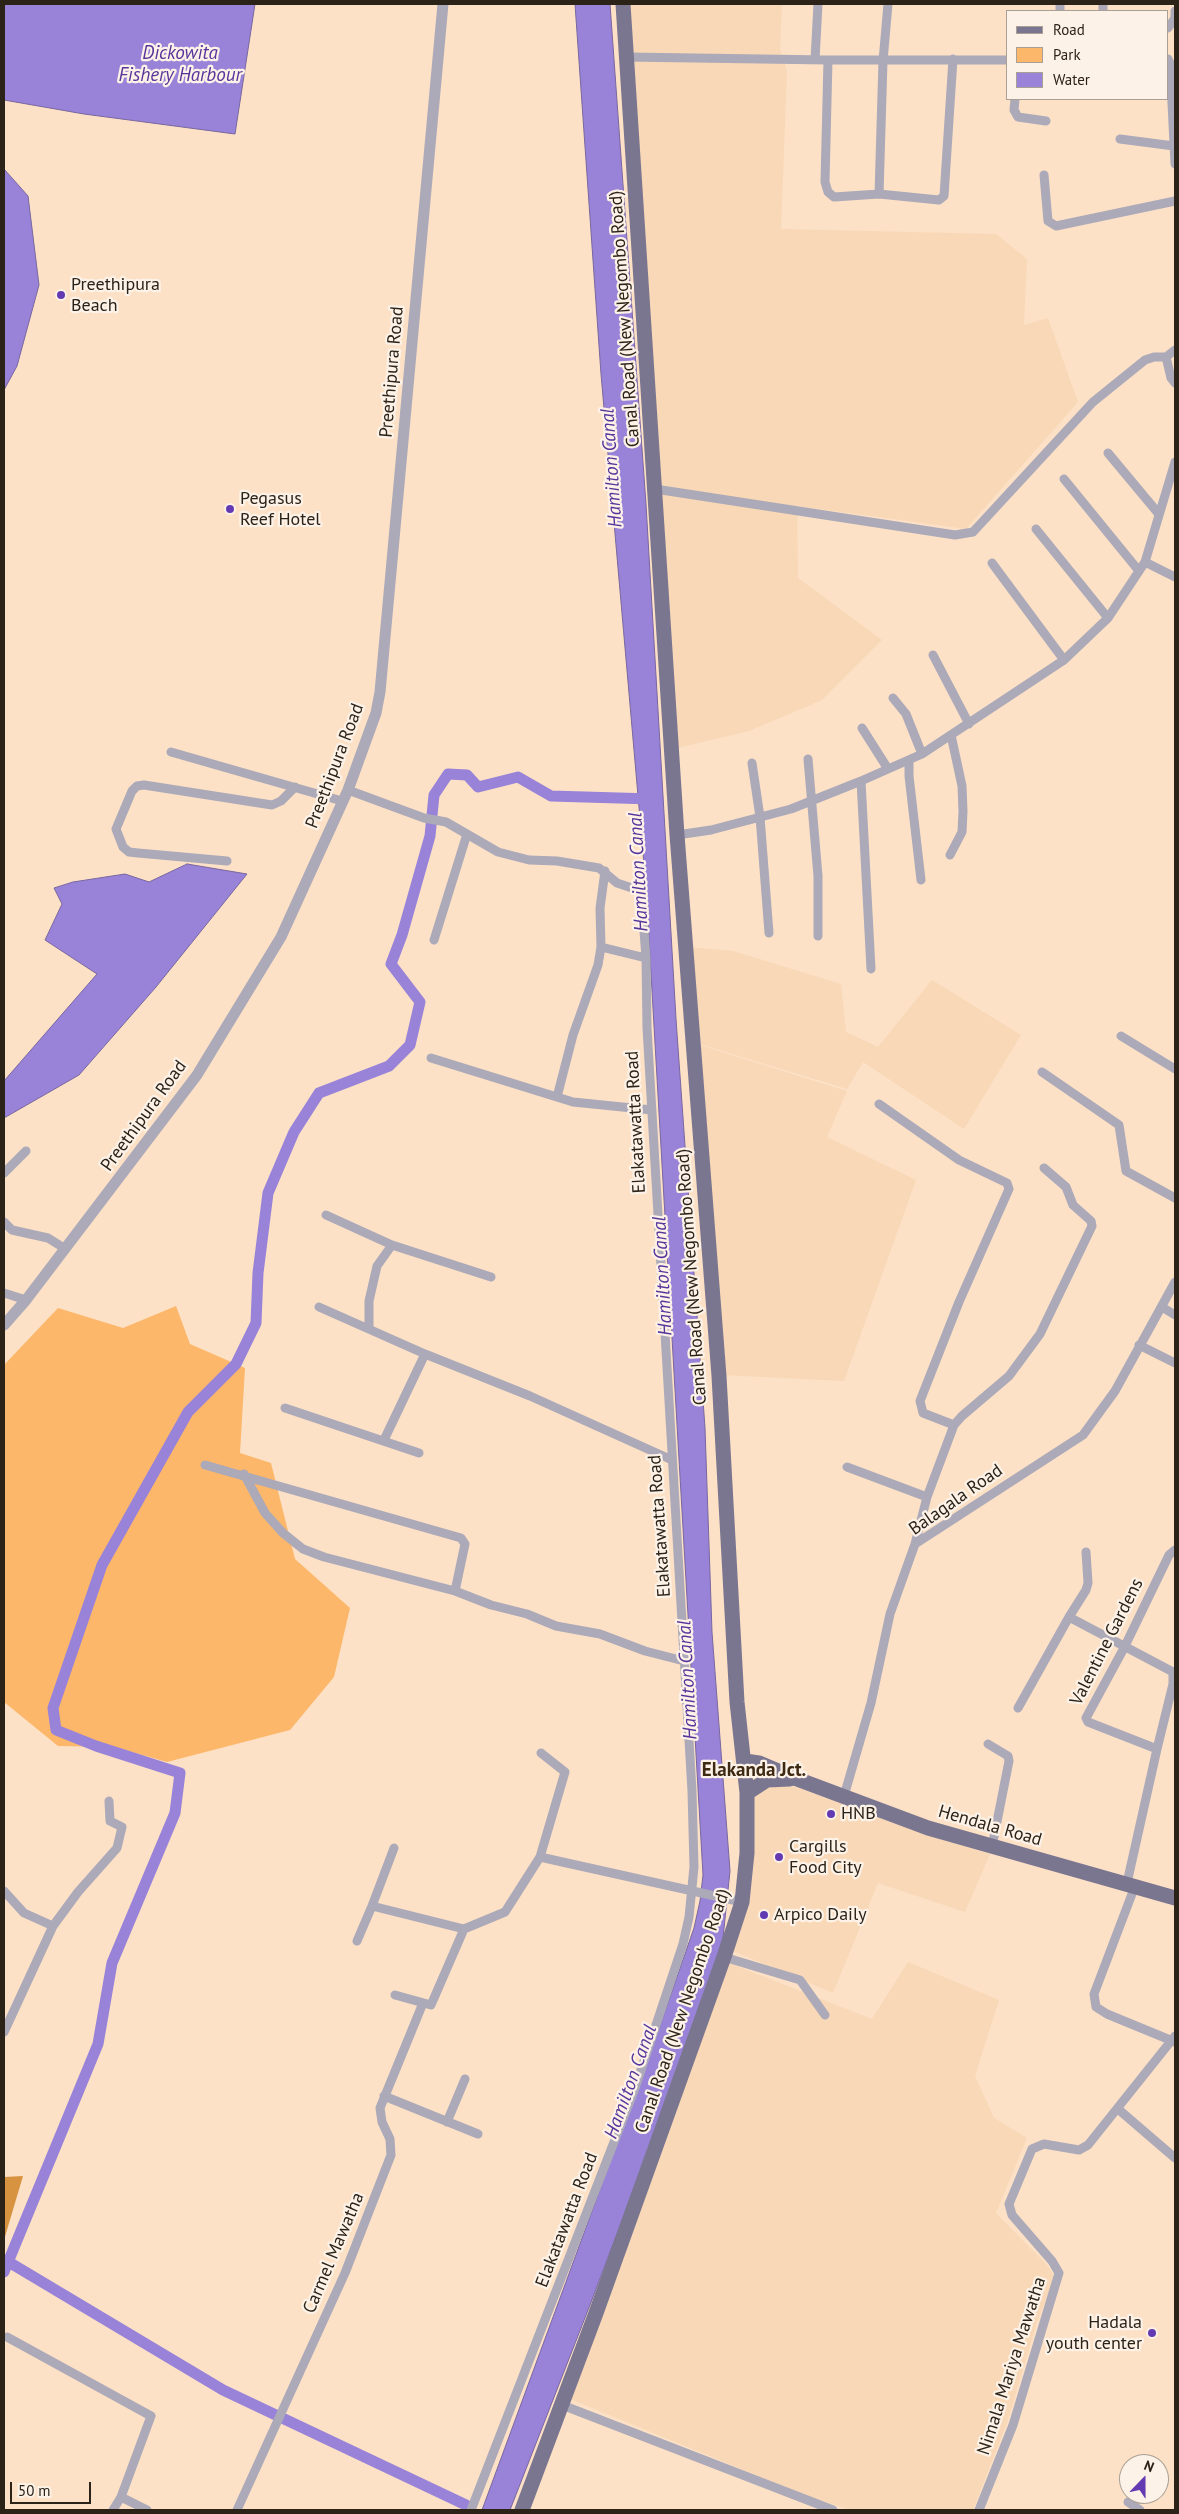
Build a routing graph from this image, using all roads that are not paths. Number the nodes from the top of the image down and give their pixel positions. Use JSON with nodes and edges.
{"nodes":[{"id":1,"x":443,"y":4,"type":"edge"},
{"id":2,"x":623,"y":4,"type":"edge"},
{"id":3,"x":818,"y":4,"type":"edge"},
{"id":4,"x":888,"y":4,"type":"edge"},
{"id":5,"x":1175,"y":11,"type":"edge"},
{"id":6,"x":1169,"y":27,"type":"edge"},
{"id":7,"x":627,"y":57,"type":"junction"},
{"id":8,"x":953,"y":59,"type":"junction"},
{"id":9,"x":815,"y":60,"type":"junction"},
{"id":10,"x":828,"y":60,"type":"junction"},
{"id":11,"x":1006,"y":60,"type":"edge"},
{"id":12,"x":883,"y":61,"type":"junction"},
{"id":13,"x":1169,"y":62,"type":"edge"},
{"id":14,"x":1015,"y":100,"type":"edge"},
{"id":15,"x":1046,"y":121,"type":"dead end"},
{"id":16,"x":1120,"y":139,"type":"dead end"},
{"id":17,"x":1174,"y":146,"type":"junction"},
{"id":18,"x":1175,"y":164,"type":"edge"},
{"id":19,"x":1044,"y":175,"type":"dead end"},
{"id":20,"x":879,"y":194,"type":"junction"},
{"id":21,"x":1175,"y":201,"type":"edge"},
{"id":22,"x":1175,"y":350,"type":"edge"},
{"id":23,"x":1166,"y":357,"type":"junction"},
{"id":24,"x":1175,"y":383,"type":"edge"},
{"id":25,"x":1108,"y":453,"type":"dead end"},
{"id":26,"x":1175,"y":462,"type":"edge"},
{"id":27,"x":1064,"y":479,"type":"dead end"},
{"id":28,"x":655,"y":489,"type":"junction"},
{"id":29,"x":1158,"y":513,"type":"junction"},
{"id":30,"x":1036,"y":529,"type":"dead end"},
{"id":31,"x":1144,"y":562,"type":"junction"},
{"id":32,"x":992,"y":563,"type":"dead end"},
{"id":33,"x":1139,"y":571,"type":"junction"},
{"id":34,"x":1175,"y":577,"type":"edge"},
{"id":35,"x":1108,"y":618,"type":"junction"},
{"id":36,"x":933,"y":655,"type":"dead end"},
{"id":37,"x":1064,"y":660,"type":"junction"},
{"id":38,"x":893,"y":698,"type":"dead end"},
{"id":39,"x":968,"y":724,"type":"junction"},
{"id":40,"x":862,"y":728,"type":"dead end"},
{"id":41,"x":951,"y":735,"type":"junction"},
{"id":42,"x":171,"y":752,"type":"dead end"},
{"id":43,"x":922,"y":754,"type":"junction"},
{"id":44,"x":808,"y":759,"type":"dead end"},
{"id":45,"x":909,"y":760,"type":"junction"},
{"id":46,"x":752,"y":763,"type":"dead end"},
{"id":47,"x":888,"y":769,"type":"junction"},
{"id":48,"x":861,"y":781,"type":"junction"},
{"id":49,"x":295,"y":787,"type":"junction"},
{"id":50,"x":345,"y":796,"type":"junction"},
{"id":51,"x":813,"y":800,"type":"junction"},
{"id":52,"x":760,"y":817,"type":"junction"},
{"id":53,"x":467,"y":834,"type":"junction"},
{"id":54,"x":678,"y":835,"type":"junction"},
{"id":55,"x":950,"y":854,"type":"dead end"},
{"id":56,"x":228,"y":861,"type":"dead end"},
{"id":57,"x":605,"y":871,"type":"junction"},
{"id":58,"x":921,"y":880,"type":"dead end"},
{"id":59,"x":769,"y":933,"type":"dead end"},
{"id":60,"x":818,"y":936,"type":"dead end"},
{"id":61,"x":434,"y":940,"type":"dead end"},
{"id":62,"x":600,"y":947,"type":"junction"},
{"id":63,"x":646,"y":958,"type":"junction"},
{"id":64,"x":871,"y":969,"type":"dead end"},
{"id":65,"x":1121,"y":1036,"type":"dead end"},
{"id":66,"x":431,"y":1058,"type":"dead end"},
{"id":67,"x":1175,"y":1069,"type":"edge"},
{"id":68,"x":1042,"y":1072,"type":"dead end"},
{"id":69,"x":557,"y":1097,"type":"junction"},
{"id":70,"x":879,"y":1104,"type":"dead end"},
{"id":71,"x":652,"y":1110,"type":"junction"},
{"id":72,"x":26,"y":1151,"type":"dead end"},
{"id":73,"x":1044,"y":1168,"type":"dead end"},
{"id":74,"x":4,"y":1173,"type":"edge"},
{"id":75,"x":1175,"y":1198,"type":"edge"},
{"id":76,"x":326,"y":1215,"type":"dead end"},
{"id":77,"x":4,"y":1222,"type":"edge"},
{"id":78,"x":392,"y":1244,"type":"junction"},
{"id":79,"x":64,"y":1248,"type":"junction"},
{"id":80,"x":491,"y":1277,"type":"dead end"},
{"id":81,"x":1175,"y":1282,"type":"edge"},
{"id":82,"x":4,"y":1294,"type":"edge"},
{"id":83,"x":26,"y":1300,"type":"junction"},
{"id":84,"x":319,"y":1307,"type":"dead end"},
{"id":85,"x":1162,"y":1307,"type":"junction"},
{"id":86,"x":1175,"y":1315,"type":"edge"},
{"id":87,"x":4,"y":1325,"type":"edge"},
{"id":88,"x":368,"y":1329,"type":"junction"},
{"id":89,"x":1139,"y":1345,"type":"junction"},
{"id":90,"x":424,"y":1354,"type":"junction"},
{"id":91,"x":1175,"y":1363,"type":"edge"},
{"id":92,"x":285,"y":1408,"type":"dead end"},
{"id":93,"x":954,"y":1426,"type":"junction"},
{"id":94,"x":384,"y":1440,"type":"junction"},
{"id":95,"x":419,"y":1453,"type":"dead end"},
{"id":96,"x":672,"y":1460,"type":"junction"},
{"id":97,"x":205,"y":1465,"type":"dead end"},
{"id":98,"x":847,"y":1467,"type":"dead end"},
{"id":99,"x":244,"y":1474,"type":"junction"},
{"id":100,"x":927,"y":1497,"type":"junction"},
{"id":101,"x":915,"y":1544,"type":"junction"},
{"id":102,"x":1175,"y":1550,"type":"edge"},
{"id":103,"x":1086,"y":1552,"type":"dead end"},
{"id":104,"x":455,"y":1591,"type":"junction"},
{"id":105,"x":1068,"y":1617,"type":"junction"},
{"id":106,"x":1124,"y":1648,"type":"junction"},
{"id":107,"x":684,"y":1661,"type":"junction"},
{"id":108,"x":1018,"y":1708,"type":"dead end"},
{"id":109,"x":988,"y":1744,"type":"dead end"},
{"id":110,"x":1157,"y":1749,"type":"junction"},
{"id":111,"x":541,"y":1753,"type":"dead end"},
{"id":112,"x":745,"y":1761,"type":"junction"},
{"id":113,"x":797,"y":1779,"type":"junction"},
{"id":114,"x":748,"y":1793,"type":"junction"},
{"id":115,"x":844,"y":1796,"type":"junction"},
{"id":116,"x":109,"y":1800,"type":"dead end"},
{"id":117,"x":992,"y":1847,"type":"junction"},
{"id":118,"x":394,"y":1848,"type":"dead end"},
{"id":119,"x":540,"y":1857,"type":"junction"},
{"id":120,"x":1131,"y":1885,"type":"junction"},
{"id":121,"x":4,"y":1891,"type":"edge"},
{"id":122,"x":694,"y":1892,"type":"junction"},
{"id":123,"x":1175,"y":1898,"type":"edge"},
{"id":124,"x":736,"y":1901,"type":"junction"},
{"id":125,"x":372,"y":1906,"type":"junction"},
{"id":126,"x":53,"y":1926,"type":"junction"},
{"id":127,"x":464,"y":1929,"type":"junction"},
{"id":128,"x":357,"y":1941,"type":"dead end"},
{"id":129,"x":724,"y":1957,"type":"junction"},
{"id":130,"x":395,"y":1995,"type":"dead end"},
{"id":131,"x":423,"y":2003,"type":"junction"},
{"id":132,"x":825,"y":2014,"type":"dead end"},
{"id":133,"x":4,"y":2032,"type":"edge"},
{"id":134,"x":1175,"y":2040,"type":"edge"},
{"id":135,"x":465,"y":2079,"type":"dead end"},
{"id":136,"x":384,"y":2096,"type":"junction"},
{"id":137,"x":1118,"y":2109,"type":"junction"},
{"id":138,"x":447,"y":2122,"type":"junction"},
{"id":139,"x":478,"y":2134,"type":"dead end"},
{"id":140,"x":1175,"y":2158,"type":"edge"},
{"id":141,"x":7,"y":2337,"type":"dead end"},
{"id":142,"x":562,"y":2404,"type":"junction"},
{"id":143,"x":121,"y":2497,"type":"junction"},
{"id":144,"x":113,"y":2510,"type":"edge"},
{"id":145,"x":147,"y":2510,"type":"edge"},
{"id":146,"x":237,"y":2510,"type":"edge"},
{"id":147,"x":471,"y":2510,"type":"edge"},
{"id":148,"x":522,"y":2510,"type":"edge"},
{"id":149,"x":833,"y":2510,"type":"edge"},
{"id":150,"x":979,"y":2510,"type":"edge"}],
"edges":[{"from":1,"to":50,"type":"street","name":"Preethipura Road"},
{"from":2,"to":7,"type":"main road","name":"Canal Road (New Negombo Road)"},
{"from":3,"to":9,"type":"street"},
{"from":4,"to":12,"type":"street"},
{"from":5,"to":6,"type":"street"},
{"from":7,"to":9,"type":"street"},
{"from":7,"to":28,"type":"main road","name":"Canal Road (New Negombo Road)"},
{"from":8,"to":11,"type":"street"},
{"from":8,"to":12,"type":"street"},
{"from":8,"to":20,"type":"street"},
{"from":9,"to":10,"type":"street"},
{"from":10,"to":12,"type":"street"},
{"from":10,"to":20,"type":"street"},
{"from":12,"to":20,"type":"street"},
{"from":13,"to":17,"type":"street"},
{"from":14,"to":15,"type":"street"},
{"from":16,"to":17,"type":"street"},
{"from":17,"to":18,"type":"street"},
{"from":19,"to":21,"type":"street"},
{"from":22,"to":23,"type":"street"},
{"from":23,"to":24,"type":"street"},
{"from":23,"to":28,"type":"street"},
{"from":25,"to":29,"type":"street"},
{"from":26,"to":29,"type":"street"},
{"from":27,"to":33,"type":"street"},
{"from":28,"to":54,"type":"main road","name":"Canal Road (New Negombo Road)"},
{"from":29,"to":31,"type":"street"},
{"from":30,"to":35,"type":"street"},
{"from":31,"to":33,"type":"street"},
{"from":31,"to":34,"type":"street"},
{"from":32,"to":37,"type":"street"},
{"from":33,"to":35,"type":"street"},
{"from":35,"to":37,"type":"street"},
{"from":36,"to":39,"type":"street"},
{"from":37,"to":39,"type":"street"},
{"from":38,"to":43,"type":"street"},
{"from":39,"to":41,"type":"street"},
{"from":40,"to":47,"type":"street"},
{"from":41,"to":43,"type":"street"},
{"from":41,"to":55,"type":"street"},
{"from":42,"to":49,"type":"street"},
{"from":43,"to":45,"type":"street"},
{"from":44,"to":51,"type":"street"},
{"from":45,"to":47,"type":"street"},
{"from":45,"to":58,"type":"street"},
{"from":46,"to":52,"type":"street"},
{"from":47,"to":48,"type":"street"},
{"from":48,"to":51,"type":"street"},
{"from":48,"to":64,"type":"street"},
{"from":49,"to":50,"type":"street"},
{"from":49,"to":56,"type":"street"},
{"from":50,"to":53,"type":"street"},
{"from":50,"to":79,"type":"street","name":"Preethipura Road"},
{"from":51,"to":52,"type":"street"},
{"from":51,"to":60,"type":"street"},
{"from":52,"to":54,"type":"street"},
{"from":52,"to":59,"type":"street"},
{"from":53,"to":57,"type":"street"},
{"from":53,"to":61,"type":"street"},
{"from":54,"to":112,"type":"main road","name":"Canal Road (New Negombo Road)"},
{"from":57,"to":62,"type":"street"},
{"from":57,"to":63,"type":"street","name":"Elakatawatta Road"},
{"from":62,"to":63,"type":"street"},
{"from":62,"to":69,"type":"street"},
{"from":63,"to":71,"type":"street","name":"Elakatawatta Road"},
{"from":65,"to":67,"type":"street"},
{"from":66,"to":69,"type":"street"},
{"from":68,"to":75,"type":"street"},
{"from":69,"to":71,"type":"street"},
{"from":70,"to":93,"type":"street"},
{"from":71,"to":96,"type":"street","name":"Elakatawatta Road"},
{"from":72,"to":74,"type":"street"},
{"from":73,"to":93,"type":"street"},
{"from":76,"to":78,"type":"street"},
{"from":77,"to":79,"type":"street"},
{"from":78,"to":80,"type":"street"},
{"from":78,"to":88,"type":"street"},
{"from":79,"to":83,"type":"street","name":"Preethipura Road"},
{"from":81,"to":85,"type":"street","name":"Balagala Road"},
{"from":82,"to":83,"type":"street"},
{"from":83,"to":87,"type":"street","name":"Preethipura Road"},
{"from":84,"to":88,"type":"street"},
{"from":85,"to":86,"type":"street"},
{"from":85,"to":89,"type":"street","name":"Balagala Road"},
{"from":88,"to":90,"type":"street"},
{"from":89,"to":91,"type":"street"},
{"from":89,"to":101,"type":"street","name":"Balagala Road"},
{"from":90,"to":94,"type":"street"},
{"from":90,"to":96,"type":"street"},
{"from":92,"to":94,"type":"street"},
{"from":93,"to":100,"type":"street"},
{"from":94,"to":95,"type":"street"},
{"from":96,"to":107,"type":"street","name":"Elakatawatta Road"},
{"from":97,"to":99,"type":"street"},
{"from":98,"to":100,"type":"street"},
{"from":99,"to":104,"type":"street"},
{"from":99,"to":104,"type":"street"},
{"from":100,"to":101,"type":"street"},
{"from":101,"to":115,"type":"street","name":"Balagala Road"},
{"from":102,"to":106,"type":"street","name":"Valentine Gardens"},
{"from":103,"to":105,"type":"street"},
{"from":104,"to":107,"type":"street"},
{"from":105,"to":106,"type":"street"},
{"from":105,"to":108,"type":"street"},
{"from":106,"to":110,"type":"street"},
{"from":106,"to":110,"type":"street","name":"Valentine Gardens"},
{"from":107,"to":122,"type":"street","name":"Elakatawatta Road"},
{"from":109,"to":117,"type":"street"},
{"from":110,"to":120,"type":"street"},
{"from":111,"to":119,"type":"street"},
{"from":112,"to":113,"type":"main road","name":"Hendala Road"},
{"from":112,"to":114,"type":"main road","name":"Canal Road (New Negombo Road)"},
{"from":113,"to":114,"type":"main road","name":"Hendala Road"},
{"from":113,"to":115,"type":"main road","name":"Hendala Road"},
{"from":114,"to":124,"type":"main road","name":"Canal Road (New Negombo Road)"},
{"from":115,"to":117,"type":"main road","name":"Hendala Road"},
{"from":116,"to":126,"type":"street"},
{"from":117,"to":120,"type":"main road","name":"Hendala Road"},
{"from":118,"to":125,"type":"street"},
{"from":119,"to":122,"type":"street"},
{"from":119,"to":127,"type":"street"},
{"from":120,"to":123,"type":"main road","name":"Hendala Road"},
{"from":120,"to":134,"type":"street"},
{"from":121,"to":126,"type":"street"},
{"from":122,"to":124,"type":"street"},
{"from":122,"to":147,"type":"street","name":"Elakatawatta Road"},
{"from":124,"to":129,"type":"main road","name":"Canal Road (New Negombo Road)"},
{"from":125,"to":127,"type":"street"},
{"from":125,"to":128,"type":"street"},
{"from":126,"to":133,"type":"street"},
{"from":127,"to":131,"type":"street"},
{"from":129,"to":132,"type":"street"},
{"from":129,"to":142,"type":"main road","name":"Canal Road (New Negombo Road)"},
{"from":130,"to":131,"type":"street"},
{"from":131,"to":136,"type":"street","name":"Carmel Mawatha"},
{"from":134,"to":137,"type":"street","name":"Nimala Mariya Mawatha"},
{"from":135,"to":138,"type":"street"},
{"from":136,"to":138,"type":"street"},
{"from":136,"to":146,"type":"street","name":"Carmel Mawatha"},
{"from":137,"to":140,"type":"street"},
{"from":137,"to":150,"type":"street","name":"Nimala Mariya Mawatha"},
{"from":138,"to":139,"type":"street"},
{"from":141,"to":143,"type":"street"},
{"from":142,"to":148,"type":"main road","name":"Canal Road (New Negombo Road)"},
{"from":142,"to":149,"type":"street"},
{"from":143,"to":144,"type":"street"},
{"from":143,"to":145,"type":"street"}]}
